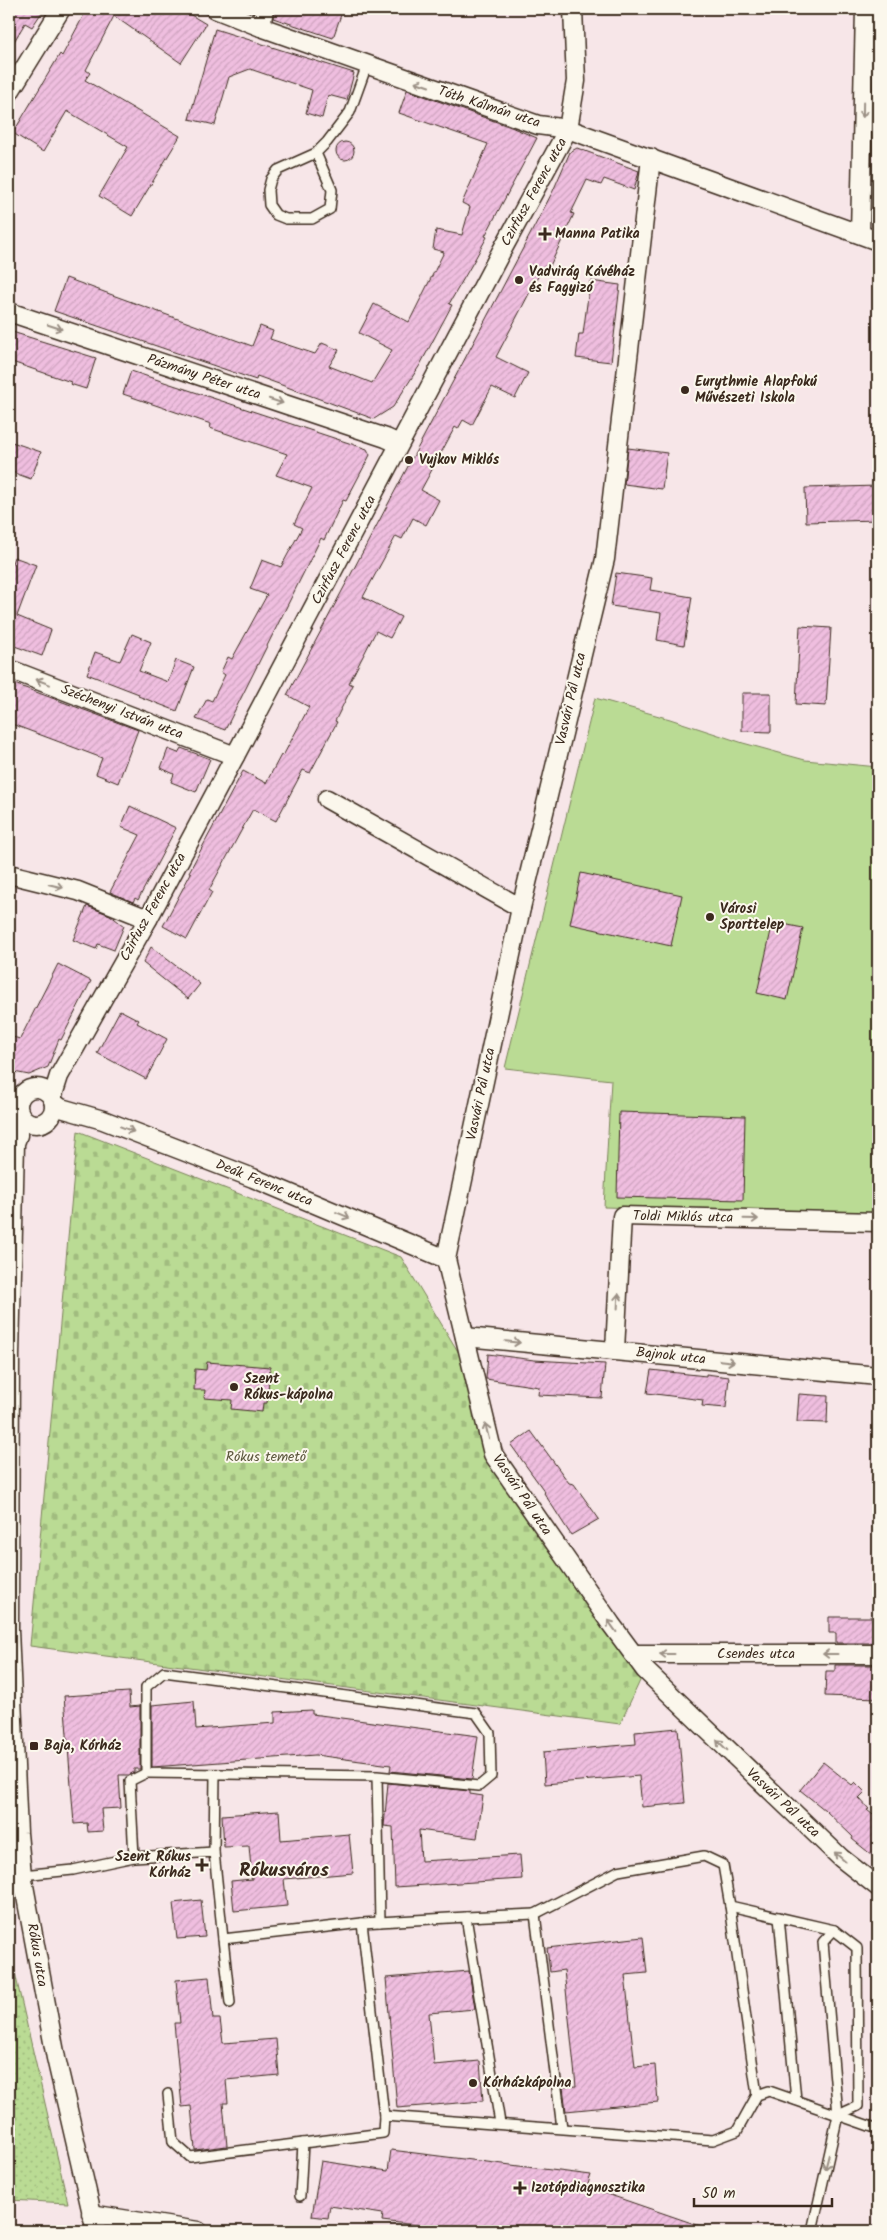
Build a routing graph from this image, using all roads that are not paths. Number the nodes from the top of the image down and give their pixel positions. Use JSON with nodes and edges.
{"nodes":[{"id":1,"x":60,"y":9,"type":"edge"},
{"id":2,"x":215,"y":9,"type":"edge"},
{"id":3,"x":264,"y":9,"type":"edge"},
{"id":4,"x":573,"y":9,"type":"edge"},
{"id":5,"x":865,"y":9,"type":"edge"},
{"id":6,"x":261,"y":27,"type":"junction"},
{"id":7,"x":367,"y":65,"type":"junction"},
{"id":8,"x":9,"y":93,"type":"edge"},
{"id":9,"x":568,"y":129,"type":"junction"},
{"id":10,"x":316,"y":153,"type":"junction"},
{"id":11,"x":651,"y":158,"type":"junction"},
{"id":12,"x":860,"y":234,"type":"junction"},
{"id":13,"x":878,"y":240,"type":"edge"},
{"id":14,"x":9,"y":312,"type":"edge"},
{"id":15,"x":399,"y":444,"type":"junction"},
{"id":16,"x":9,"y":669,"type":"edge"},
{"id":17,"x":235,"y":756,"type":"junction"},
{"id":18,"x":327,"y":799,"type":"dead end"},
{"id":19,"x":9,"y":874,"type":"edge"},
{"id":20,"x":521,"y":908,"type":"junction"},
{"id":21,"x":148,"y":919,"type":"junction"},
{"id":22,"x":59,"y":1076,"type":"junction"},
{"id":23,"x":9,"y":1088,"type":"edge"},
{"id":24,"x":34,"y":1088,"type":"junction"},
{"id":25,"x":53,"y":1100,"type":"junction"},
{"id":26,"x":15,"y":1106,"type":"edge"},
{"id":27,"x":81,"y":1112,"type":"junction"},
{"id":28,"x":45,"y":1122,"type":"junction"},
{"id":29,"x":18,"y":1136,"type":"junction"},
{"id":30,"x":878,"y":1222,"type":"edge"},
{"id":31,"x":446,"y":1259,"type":"junction"},
{"id":32,"x":464,"y":1337,"type":"junction"},
{"id":33,"x":615,"y":1350,"type":"junction"},
{"id":34,"x":10,"y":1356,"type":"edge"},
{"id":35,"x":878,"y":1376,"type":"edge"},
{"id":36,"x":634,"y":1654,"type":"junction"},
{"id":37,"x":878,"y":1654,"type":"edge"},
{"id":38,"x":146,"y":1773,"type":"junction"},
{"id":39,"x":215,"y":1774,"type":"junction"},
{"id":40,"x":377,"y":1776,"type":"junction"},
{"id":41,"x":214,"y":1852,"type":"junction"},
{"id":42,"x":134,"y":1857,"type":"junction"},
{"id":43,"x":22,"y":1876,"type":"junction"},
{"id":44,"x":878,"y":1887,"type":"edge"},
{"id":45,"x":730,"y":1906,"type":"junction"},
{"id":46,"x":535,"y":1914,"type":"junction"},
{"id":47,"x":466,"y":1917,"type":"junction"},
{"id":48,"x":780,"y":1917,"type":"junction"},
{"id":49,"x":380,"y":1922,"type":"junction"},
{"id":50,"x":362,"y":1923,"type":"junction"},
{"id":51,"x":834,"y":1930,"type":"junction"},
{"id":52,"x":223,"y":1939,"type":"junction"},
{"id":53,"x":230,"y":2003,"type":"dead end"},
{"id":54,"x":168,"y":2094,"type":"dead end"},
{"id":55,"x":758,"y":2095,"type":"junction"},
{"id":56,"x":796,"y":2100,"type":"junction"},
{"id":57,"x":838,"y":2115,"type":"junction"},
{"id":58,"x":384,"y":2116,"type":"junction"},
{"id":59,"x":500,"y":2123,"type":"junction"},
{"id":60,"x":562,"y":2128,"type":"junction"},
{"id":61,"x":878,"y":2129,"type":"edge"},
{"id":62,"x":303,"y":2143,"type":"junction"},
{"id":63,"x":300,"y":2196,"type":"dead end"},
{"id":64,"x":90,"y":2214,"type":"junction"},
{"id":65,"x":96,"y":2231,"type":"edge"},
{"id":66,"x":198,"y":2231,"type":"edge"},
{"id":67,"x":812,"y":2231,"type":"edge"}],
"edges":[{"from":1,"to":8,"type":"street"},
{"from":2,"to":6,"type":"street","name":"Tóth Kálmán utca"},
{"from":3,"to":6,"type":"street"},
{"from":4,"to":9,"type":"street","name":"Czirfusz Ferenc utca"},
{"from":5,"to":12,"type":"street","one_way":true},
{"from":6,"to":7,"type":"street","name":"Tóth Kálmán utca"},
{"from":9,"to":7,"type":"street","name":"Tóth Kálmán utca","one_way":true},
{"from":7,"to":10,"type":"lane"},
{"from":9,"to":11,"type":"street","name":"Tóth Kálmán utca"},
{"from":9,"to":15,"type":"street","name":"Czirfusz Ferenc utca"},
{"from":10,"to":10,"type":"lane"},
{"from":11,"to":12,"type":"street","name":"Tóth Kálmán utca"},
{"from":11,"to":20,"type":"street","name":"Vasvári Pál utca"},
{"from":12,"to":13,"type":"street","name":"Tóth Kálmán utca"},
{"from":14,"to":15,"type":"street","name":"Pázmány Péter utca","one_way":true},
{"from":15,"to":17,"type":"street","name":"Czirfusz Ferenc utca"},
{"from":17,"to":16,"type":"street","name":"Széchenyi István utca","one_way":true},
{"from":17,"to":21,"type":"street","name":"Czirfusz Ferenc utca"},
{"from":18,"to":20,"type":"street"},
{"from":19,"to":21,"type":"street","one_way":true},
{"from":20,"to":31,"type":"street","name":"Vasvári Pál utca"},
{"from":21,"to":22,"type":"street","name":"Czirfusz Ferenc utca"},
{"from":22,"to":24,"type":"street"},
{"from":22,"to":25,"type":"street","name":"Czirfusz Ferenc utca"},
{"from":23,"to":24,"type":"street"},
{"from":24,"to":25,"type":"street"},
{"from":24,"to":26,"type":"street"},
{"from":25,"to":27,"type":"street","name":"Deák Ferenc utca"},
{"from":25,"to":28,"type":"street"},
{"from":26,"to":28,"type":"street"},
{"from":26,"to":29,"type":"street","name":"Rókus utca"},
{"from":27,"to":28,"type":"street"},
{"from":27,"to":31,"type":"street","name":"Deák Ferenc utca","one_way":true},
{"from":28,"to":29,"type":"street"},
{"from":29,"to":34,"type":"street","name":"Rókus utca"},
{"from":33,"to":30,"type":"street","name":"Toldi Miklós utca","one_way":true},
{"from":31,"to":32,"type":"street","name":"Vasvári Pál utca"},
{"from":32,"to":33,"type":"street","name":"Bajnok utca","one_way":true},
{"from":36,"to":32,"type":"street","name":"Vasvári Pál utca","one_way":true},
{"from":33,"to":35,"type":"street","name":"Bajnok utca","one_way":true},
{"from":34,"to":43,"type":"street","name":"Rókus utca"},
{"from":37,"to":36,"type":"street","name":"Csendes utca","one_way":true},
{"from":44,"to":36,"type":"street","name":"Vasvári Pál utca","one_way":true},
{"from":38,"to":39,"type":"lane"},
{"from":38,"to":40,"type":"lane"},
{"from":38,"to":42,"type":"lane"},
{"from":39,"to":40,"type":"lane"},
{"from":39,"to":41,"type":"lane"},
{"from":40,"to":49,"type":"lane"},
{"from":41,"to":42,"type":"lane"},
{"from":41,"to":52,"type":"lane"},
{"from":42,"to":43,"type":"lane"},
{"from":43,"to":64,"type":"street","name":"Rókus utca"},
{"from":45,"to":46,"type":"lane"},
{"from":45,"to":48,"type":"lane"},
{"from":45,"to":55,"type":"lane"},
{"from":46,"to":47,"type":"lane"},
{"from":46,"to":60,"type":"lane"},
{"from":47,"to":49,"type":"lane"},
{"from":47,"to":59,"type":"lane"},
{"from":48,"to":51,"type":"lane"},
{"from":48,"to":56,"type":"lane"},
{"from":49,"to":50,"type":"lane"},
{"from":50,"to":52,"type":"lane"},
{"from":50,"to":58,"type":"lane"},
{"from":51,"to":57,"type":"lane"},
{"from":51,"to":57,"type":"lane"},
{"from":52,"to":53,"type":"lane"},
{"from":54,"to":62,"type":"lane"},
{"from":55,"to":56,"type":"lane"},
{"from":55,"to":60,"type":"lane"},
{"from":56,"to":57,"type":"lane"},
{"from":57,"to":61,"type":"lane"},
{"from":57,"to":67,"type":"lane","one_way":true},
{"from":58,"to":59,"type":"lane"},
{"from":58,"to":62,"type":"lane"},
{"from":59,"to":60,"type":"lane"},
{"from":62,"to":63,"type":"lane"},
{"from":64,"to":65,"type":"street","name":"Rókus utca"},
{"from":64,"to":66,"type":"street"}]}
